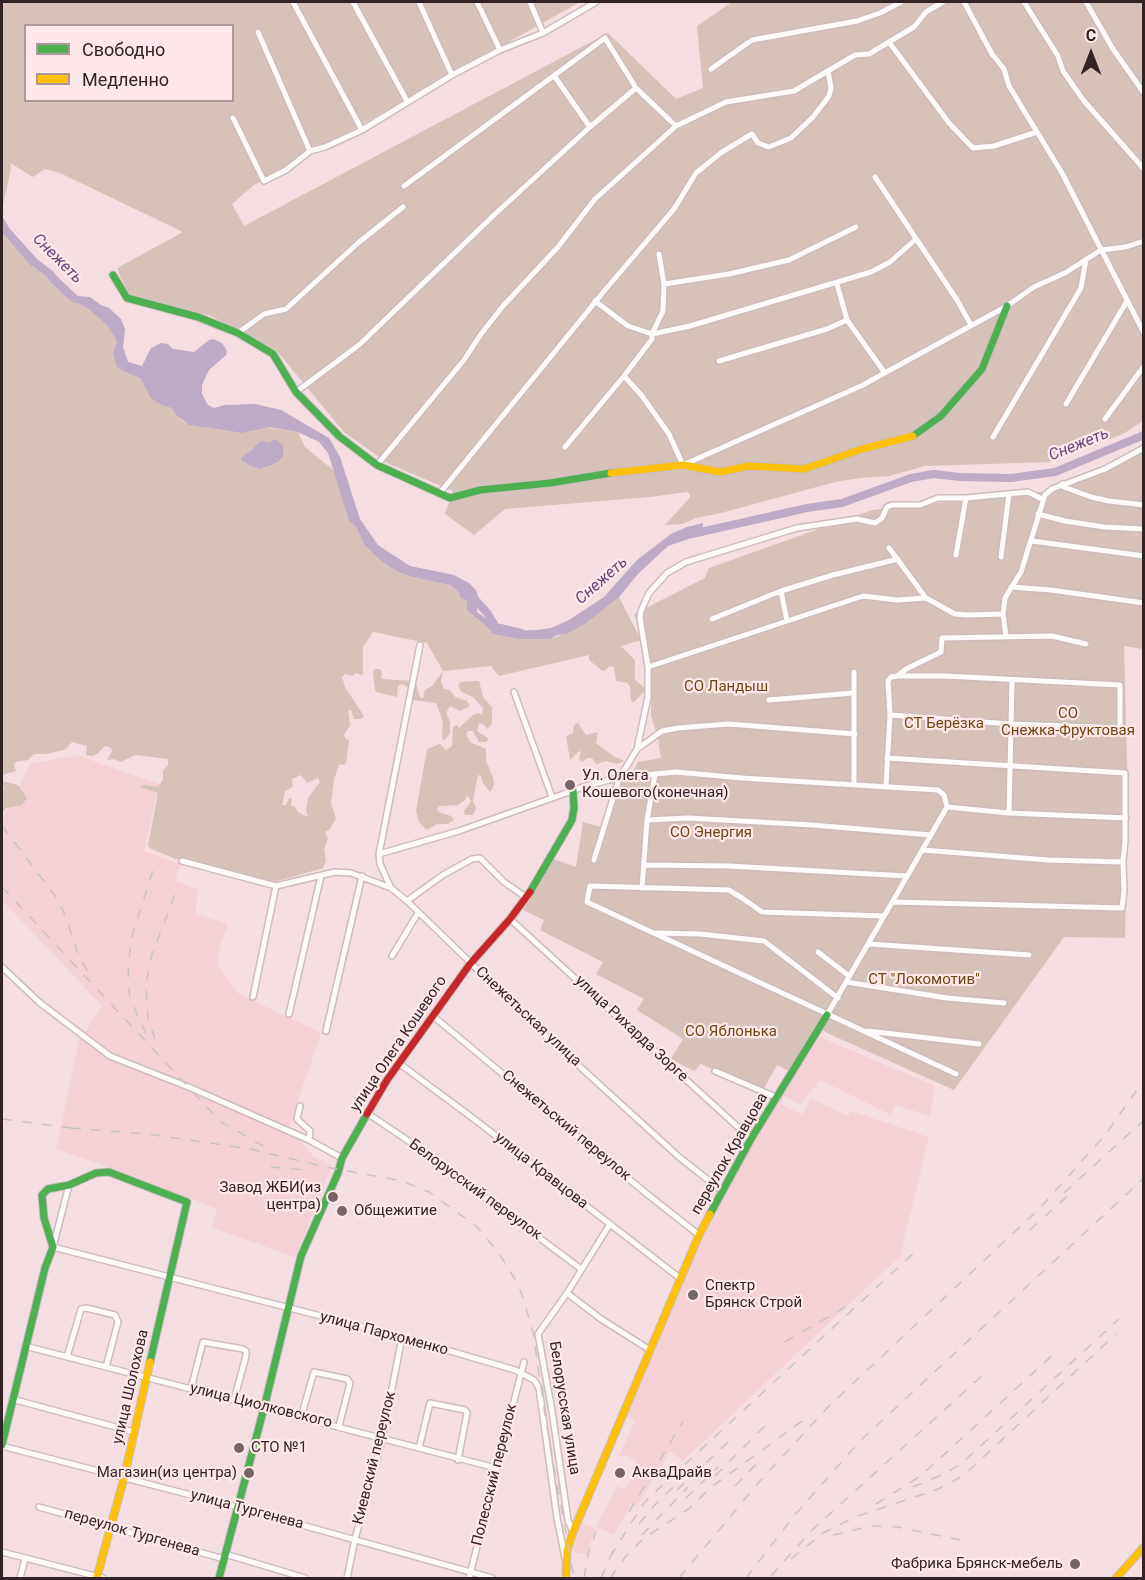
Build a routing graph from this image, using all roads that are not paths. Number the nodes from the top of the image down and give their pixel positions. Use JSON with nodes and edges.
{"nodes":[{"id":1,"x":293,"y":2,"type":"edge"},
{"id":2,"x":353,"y":2,"type":"edge"},
{"id":3,"x":419,"y":2,"type":"edge"},
{"id":4,"x":477,"y":2,"type":"edge"},
{"id":5,"x":530,"y":2,"type":"edge"},
{"id":6,"x":579,"y":2,"type":"edge"},
{"id":7,"x":596,"y":2,"type":"edge"},
{"id":8,"x":901,"y":2,"type":"edge"},
{"id":9,"x":944,"y":2,"type":"edge"},
{"id":10,"x":964,"y":2,"type":"edge"},
{"id":11,"x":1024,"y":2,"type":"edge"},
{"id":12,"x":1086,"y":2,"type":"edge"},
{"id":13,"x":583,"y":8,"type":"junction"},
{"id":14,"x":258,"y":32,"type":"dead end"},
{"id":15,"x":543,"y":33,"type":"junction"},
{"id":16,"x":889,"y":42,"type":"junction"},
{"id":17,"x":500,"y":50,"type":"junction"},
{"id":18,"x":711,"y":69,"type":"dead end"},
{"id":19,"x":828,"y":71,"type":"junction"},
{"id":20,"x":452,"y":75,"type":"junction"},
{"id":21,"x":555,"y":76,"type":"junction"},
{"id":22,"x":636,"y":88,"type":"junction"},
{"id":23,"x":1143,"y":93,"type":"edge"},
{"id":24,"x":407,"y":101,"type":"junction"},
{"id":25,"x":233,"y":118,"type":"dead end"},
{"id":26,"x":676,"y":126,"type":"junction"},
{"id":27,"x":590,"y":127,"type":"junction"},
{"id":28,"x":362,"y":130,"type":"junction"},
{"id":29,"x":1037,"y":132,"type":"junction"},
{"id":30,"x":310,"y":152,"type":"junction"},
{"id":31,"x":1143,"y":169,"type":"edge"},
{"id":32,"x":875,"y":177,"type":"dead end"},
{"id":33,"x":404,"y":186,"type":"dead end"},
{"id":34,"x":403,"y":207,"type":"dead end"},
{"id":35,"x":856,"y":227,"type":"dead end"},
{"id":36,"x":916,"y":239,"type":"junction"},
{"id":37,"x":1143,"y":241,"type":"edge"},
{"id":38,"x":1101,"y":250,"type":"junction"},
{"id":39,"x":659,"y":254,"type":"dead end"},
{"id":40,"x":1086,"y":259,"type":"junction"},
{"id":41,"x":113,"y":275,"type":"dead end"},
{"id":42,"x":664,"y":284,"type":"junction"},
{"id":43,"x":837,"y":284,"type":"junction"},
{"id":44,"x":1126,"y":301,"type":"junction"},
{"id":45,"x":595,"y":302,"type":"junction"},
{"id":46,"x":1007,"y":306,"type":"junction"},
{"id":47,"x":847,"y":320,"type":"junction"},
{"id":48,"x":971,"y":325,"type":"junction"},
{"id":49,"x":238,"y":333,"type":"junction"},
{"id":50,"x":1143,"y":333,"type":"edge"},
{"id":51,"x":652,"y":334,"type":"junction"},
{"id":52,"x":719,"y":361,"type":"dead end"},
{"id":53,"x":1143,"y":366,"type":"edge"},
{"id":54,"x":885,"y":373,"type":"junction"},
{"id":55,"x":624,"y":376,"type":"junction"},
{"id":56,"x":296,"y":392,"type":"junction"},
{"id":57,"x":1066,"y":404,"type":"dead end"},
{"id":58,"x":1105,"y":419,"type":"dead end"},
{"id":59,"x":993,"y":437,"type":"dead end"},
{"id":60,"x":565,"y":447,"type":"dead end"},
{"id":61,"x":1143,"y":448,"type":"edge"},
{"id":62,"x":377,"y":465,"type":"junction"},
{"id":63,"x":683,"y":465,"type":"junction"},
{"id":64,"x":1062,"y":484,"type":"junction"},
{"id":65,"x":439,"y":494,"type":"junction"},
{"id":66,"x":1009,"y":495,"type":"junction"},
{"id":67,"x":966,"y":498,"type":"junction"},
{"id":68,"x":1042,"y":500,"type":"junction"},
{"id":69,"x":1143,"y":505,"type":"edge"},
{"id":70,"x":1038,"y":514,"type":"junction"},
{"id":71,"x":1143,"y":529,"type":"edge"},
{"id":72,"x":1032,"y":541,"type":"junction"},
{"id":73,"x":889,"y":548,"type":"dead end"},
{"id":74,"x":956,"y":555,"type":"dead end"},
{"id":75,"x":1143,"y":556,"type":"edge"},
{"id":76,"x":1002,"y":557,"type":"dead end"},
{"id":77,"x":898,"y":559,"type":"junction"},
{"id":78,"x":1011,"y":587,"type":"junction"},
{"id":79,"x":781,"y":591,"type":"junction"},
{"id":80,"x":926,"y":598,"type":"junction"},
{"id":81,"x":1143,"y":603,"type":"edge"},
{"id":82,"x":1003,"y":614,"type":"junction"},
{"id":83,"x":712,"y":619,"type":"dead end"},
{"id":84,"x":788,"y":621,"type":"junction"},
{"id":85,"x":1006,"y":636,"type":"junction"},
{"id":86,"x":1086,"y":644,"type":"dead end"},
{"id":87,"x":420,"y":645,"type":"dead end"},
{"id":88,"x":648,"y":667,"type":"junction"},
{"id":89,"x":854,"y":672,"type":"dead end"},
{"id":90,"x":897,"y":676,"type":"junction"},
{"id":91,"x":1012,"y":681,"type":"junction"},
{"id":92,"x":513,"y":692,"type":"dead end"},
{"id":93,"x":853,"y":693,"type":"junction"},
{"id":94,"x":769,"y":700,"type":"dead end"},
{"id":95,"x":890,"y":715,"type":"junction"},
{"id":96,"x":1010,"y":724,"type":"junction"},
{"id":97,"x":855,"y":734,"type":"junction"},
{"id":98,"x":637,"y":749,"type":"junction"},
{"id":99,"x":887,"y":758,"type":"junction"},
{"id":100,"x":1009,"y":767,"type":"junction"},
{"id":101,"x":655,"y":774,"type":"junction"},
{"id":102,"x":619,"y":779,"type":"junction"},
{"id":103,"x":854,"y":785,"type":"junction"},
{"id":104,"x":886,"y":786,"type":"junction"},
{"id":105,"x":573,"y":790,"type":"junction"},
{"id":106,"x":552,"y":797,"type":"junction"},
{"id":107,"x":947,"y":807,"type":"junction"},
{"id":108,"x":1009,"y":813,"type":"junction"},
{"id":109,"x":1126,"y":818,"type":"junction"},
{"id":110,"x":647,"y":820,"type":"junction"},
{"id":111,"x":931,"y":835,"type":"junction"},
{"id":112,"x":923,"y":850,"type":"junction"},
{"id":113,"x":379,"y":854,"type":"junction"},
{"id":114,"x":594,"y":860,"type":"dead end"},
{"id":115,"x":182,"y":861,"type":"dead end"},
{"id":116,"x":1123,"y":862,"type":"junction"},
{"id":117,"x":644,"y":865,"type":"junction"},
{"id":118,"x":321,"y":876,"type":"junction"},
{"id":119,"x":362,"y":876,"type":"junction"},
{"id":120,"x":906,"y":876,"type":"junction"},
{"id":121,"x":276,"y":886,"type":"junction"},
{"id":122,"x":391,"y":888,"type":"junction"},
{"id":123,"x":642,"y":888,"type":"junction"},
{"id":124,"x":527,"y":898,"type":"junction"},
{"id":125,"x":407,"y":901,"type":"junction"},
{"id":126,"x":893,"y":902,"type":"junction"},
{"id":127,"x":418,"y":914,"type":"junction"},
{"id":128,"x":884,"y":916,"type":"junction"},
{"id":129,"x":510,"y":919,"type":"junction"},
{"id":130,"x":654,"y":933,"type":"junction"},
{"id":131,"x":869,"y":944,"type":"junction"},
{"id":132,"x":818,"y":952,"type":"dead end"},
{"id":133,"x":1029,"y":955,"type":"dead end"},
{"id":134,"x":392,"y":956,"type":"dead end"},
{"id":135,"x":470,"y":963,"type":"junction"},
{"id":136,"x":2,"y":967,"type":"edge"},
{"id":137,"x":849,"y":976,"type":"junction"},
{"id":138,"x":846,"y":982,"type":"junction"},
{"id":139,"x":253,"y":997,"type":"dead end"},
{"id":140,"x":838,"y":998,"type":"junction"},
{"id":141,"x":1004,"y":1003,"type":"dead end"},
{"id":142,"x":289,"y":1014,"type":"dead end"},
{"id":143,"x":827,"y":1015,"type":"junction"},
{"id":144,"x":433,"y":1016,"type":"junction"},
{"id":145,"x":326,"y":1030,"type":"dead end"},
{"id":146,"x":864,"y":1031,"type":"junction"},
{"id":147,"x":979,"y":1044,"type":"dead end"},
{"id":148,"x":400,"y":1064,"type":"junction"},
{"id":149,"x":715,"y":1071,"type":"dead end"},
{"id":150,"x":956,"y":1074,"type":"dead end"},
{"id":151,"x":778,"y":1098,"type":"junction"},
{"id":152,"x":300,"y":1106,"type":"dead end"},
{"id":153,"x":367,"y":1113,"type":"junction"},
{"id":154,"x":752,"y":1139,"type":"junction"},
{"id":155,"x":309,"y":1140,"type":"junction"},
{"id":156,"x":342,"y":1158,"type":"junction"},
{"id":157,"x":69,"y":1185,"type":"junction"},
{"id":158,"x":722,"y":1191,"type":"junction"},
{"id":159,"x":610,"y":1224,"type":"junction"},
{"id":160,"x":699,"y":1235,"type":"junction"},
{"id":161,"x":53,"y":1247,"type":"junction"},
{"id":162,"x":581,"y":1269,"type":"junction"},
{"id":163,"x":170,"y":1276,"type":"junction"},
{"id":164,"x":681,"y":1279,"type":"junction"},
{"id":165,"x":567,"y":1293,"type":"junction"},
{"id":166,"x":289,"y":1309,"type":"junction"},
{"id":167,"x":402,"y":1338,"type":"junction"},
{"id":168,"x":25,"y":1346,"type":"junction"},
{"id":169,"x":650,"y":1350,"type":"junction"},
{"id":170,"x":67,"y":1357,"type":"junction"},
{"id":171,"x":524,"y":1362,"type":"dead end"},
{"id":172,"x":106,"y":1367,"type":"junction"},
{"id":173,"x":520,"y":1372,"type":"junction"},
{"id":174,"x":147,"y":1378,"type":"junction"},
{"id":175,"x":191,"y":1389,"type":"junction"},
{"id":176,"x":12,"y":1399,"type":"junction"},
{"id":177,"x":234,"y":1400,"type":"junction"},
{"id":178,"x":264,"y":1408,"type":"junction"},
{"id":179,"x":300,"y":1417,"type":"junction"},
{"id":180,"x":339,"y":1426,"type":"junction"},
{"id":181,"x":134,"y":1432,"type":"junction"},
{"id":182,"x":382,"y":1440,"type":"junction"},
{"id":183,"x":2,"y":1445,"type":"edge"},
{"id":184,"x":419,"y":1448,"type":"junction"},
{"id":185,"x":459,"y":1460,"type":"junction"},
{"id":186,"x":496,"y":1468,"type":"junction"},
{"id":187,"x":124,"y":1478,"type":"junction"},
{"id":188,"x":39,"y":1507,"type":"dead end"},
{"id":189,"x":237,"y":1507,"type":"junction"},
{"id":190,"x":111,"y":1526,"type":"junction"},
{"id":191,"x":573,"y":1532,"type":"junction"},
{"id":192,"x":355,"y":1539,"type":"junction"},
{"id":193,"x":1143,"y":1547,"type":"edge"},
{"id":194,"x":2,"y":1552,"type":"edge"},
{"id":195,"x":225,"y":1556,"type":"junction"},
{"id":196,"x":25,"y":1559,"type":"junction"},
{"id":197,"x":566,"y":1560,"type":"junction"},
{"id":198,"x":470,"y":1576,"type":"edge"},
{"id":199,"x":20,"y":1578,"type":"edge"},
{"id":200,"x":100,"y":1578,"type":"edge"},
{"id":201,"x":219,"y":1578,"type":"edge"},
{"id":202,"x":305,"y":1578,"type":"edge"},
{"id":203,"x":346,"y":1578,"type":"edge"},
{"id":204,"x":492,"y":1578,"type":"edge"},
{"id":205,"x":566,"y":1578,"type":"edge"},
{"id":206,"x":1116,"y":1578,"type":"edge"}],
"edges":[{"from":1,"to":28,"type":"street"},
{"from":2,"to":24,"type":"street"},
{"from":3,"to":20,"type":"street"},
{"from":4,"to":17,"type":"street"},
{"from":5,"to":15,"type":"street"},
{"from":6,"to":13,"type":"street"},
{"from":7,"to":13,"type":"street"},
{"from":8,"to":18,"type":"street"},
{"from":9,"to":16,"type":"street"},
{"from":10,"to":29,"type":"street"},
{"from":11,"to":31,"type":"street"},
{"from":12,"to":23,"type":"street"},
{"from":13,"to":15,"type":"street"},
{"from":14,"to":30,"type":"street"},
{"from":15,"to":17,"type":"street"},
{"from":16,"to":19,"type":"street"},
{"from":16,"to":29,"type":"street"},
{"from":17,"to":20,"type":"street"},
{"from":19,"to":26,"type":"street"},
{"from":19,"to":45,"type":"street"},
{"from":20,"to":24,"type":"street"},
{"from":21,"to":22,"type":"street"},
{"from":21,"to":27,"type":"street"},
{"from":21,"to":33,"type":"street"},
{"from":22,"to":26,"type":"street"},
{"from":22,"to":27,"type":"street"},
{"from":24,"to":28,"type":"street"},
{"from":25,"to":30,"type":"street"},
{"from":26,"to":62,"type":"street"},
{"from":27,"to":56,"type":"street"},
{"from":28,"to":30,"type":"street"},
{"from":29,"to":38,"type":"street"},
{"from":32,"to":36,"type":"street"},
{"from":34,"to":49,"type":"street"},
{"from":35,"to":42,"type":"street"},
{"from":36,"to":43,"type":"street"},
{"from":36,"to":48,"type":"street"},
{"from":37,"to":38,"type":"street"},
{"from":38,"to":40,"type":"street"},
{"from":38,"to":44,"type":"street"},
{"from":39,"to":42,"type":"street"},
{"from":40,"to":46,"type":"street"},
{"from":40,"to":59,"type":"street"},
{"from":41,"to":49,"type":"street"},
{"from":42,"to":51,"type":"street"},
{"from":43,"to":47,"type":"street"},
{"from":43,"to":51,"type":"street"},
{"from":44,"to":50,"type":"street"},
{"from":44,"to":57,"type":"street"},
{"from":45,"to":51,"type":"street"},
{"from":45,"to":65,"type":"street"},
{"from":46,"to":48,"type":"street"},
{"from":46,"to":63,"type":"street"},
{"from":47,"to":52,"type":"street"},
{"from":47,"to":54,"type":"street"},
{"from":48,"to":54,"type":"street"},
{"from":49,"to":56,"type":"street"},
{"from":51,"to":55,"type":"street"},
{"from":53,"to":58,"type":"street"},
{"from":54,"to":63,"type":"street"},
{"from":55,"to":60,"type":"street"},
{"from":55,"to":63,"type":"street"},
{"from":56,"to":62,"type":"street"},
{"from":61,"to":64,"type":"street"},
{"from":62,"to":65,"type":"street"},
{"from":63,"to":65,"type":"street"},
{"from":64,"to":68,"type":"street"},
{"from":64,"to":69,"type":"street"},
{"from":66,"to":67,"type":"street"},
{"from":66,"to":68,"type":"street"},
{"from":66,"to":76,"type":"street"},
{"from":67,"to":74,"type":"street"},
{"from":67,"to":88,"type":"street"},
{"from":68,"to":70,"type":"street"},
{"from":70,"to":71,"type":"street"},
{"from":70,"to":72,"type":"street"},
{"from":72,"to":75,"type":"street"},
{"from":72,"to":78,"type":"street"},
{"from":73,"to":77,"type":"street"},
{"from":77,"to":79,"type":"street"},
{"from":77,"to":80,"type":"street"},
{"from":78,"to":81,"type":"street"},
{"from":78,"to":82,"type":"street"},
{"from":79,"to":83,"type":"street"},
{"from":79,"to":84,"type":"street"},
{"from":80,"to":82,"type":"street"},
{"from":80,"to":84,"type":"street"},
{"from":82,"to":85,"type":"street"},
{"from":84,"to":88,"type":"street"},
{"from":85,"to":86,"type":"street"},
{"from":85,"to":90,"type":"street"},
{"from":87,"to":113,"type":"street"},
{"from":88,"to":98,"type":"street"},
{"from":89,"to":93,"type":"street"},
{"from":90,"to":91,"type":"street"},
{"from":90,"to":95,"type":"street"},
{"from":91,"to":96,"type":"street"},
{"from":91,"to":96,"type":"street"},
{"from":92,"to":106,"type":"street"},
{"from":93,"to":94,"type":"street"},
{"from":93,"to":97,"type":"street"},
{"from":95,"to":96,"type":"street"},
{"from":95,"to":99,"type":"street"},
{"from":96,"to":100,"type":"street"},
{"from":97,"to":98,"type":"street"},
{"from":97,"to":103,"type":"street"},
{"from":98,"to":102,"type":"street"},
{"from":99,"to":100,"type":"street"},
{"from":99,"to":104,"type":"street"},
{"from":100,"to":108,"type":"street"},
{"from":100,"to":109,"type":"street"},
{"from":101,"to":102,"type":"street"},
{"from":101,"to":103,"type":"street"},
{"from":101,"to":110,"type":"street"},
{"from":102,"to":105,"type":"street"},
{"from":102,"to":114,"type":"street"},
{"from":103,"to":104,"type":"street"},
{"from":104,"to":107,"type":"street"},
{"from":105,"to":106,"type":"street"},
{"from":105,"to":124,"type":"street","name":"улица Олега Кошевого"},
{"from":106,"to":113,"type":"street"},
{"from":107,"to":108,"type":"street"},
{"from":107,"to":111,"type":"street","name":"переулок Кравцова"},
{"from":108,"to":109,"type":"street"},
{"from":109,"to":116,"type":"street"},
{"from":110,"to":111,"type":"street"},
{"from":110,"to":117,"type":"street"},
{"from":111,"to":112,"type":"street","name":"переулок Кравцова"},
{"from":112,"to":116,"type":"street"},
{"from":112,"to":120,"type":"street","name":"переулок Кравцова"},
{"from":113,"to":122,"type":"street"},
{"from":115,"to":121,"type":"street","name":"Снежетьская улица"},
{"from":116,"to":126,"type":"street"},
{"from":117,"to":120,"type":"street"},
{"from":117,"to":123,"type":"street"},
{"from":118,"to":119,"type":"street","name":"Снежетьская улица"},
{"from":118,"to":121,"type":"street","name":"Снежетьская улица"},
{"from":118,"to":142,"type":"street"},
{"from":119,"to":122,"type":"street","name":"Снежетьская улица"},
{"from":119,"to":145,"type":"street"},
{"from":120,"to":126,"type":"street","name":"переулок Кравцова"},
{"from":121,"to":139,"type":"street"},
{"from":122,"to":125,"type":"street","name":"Снежетьская улица"},
{"from":123,"to":128,"type":"street"},
{"from":123,"to":130,"type":"street"},
{"from":124,"to":125,"type":"street"},
{"from":124,"to":129,"type":"street","name":"улица Олега Кошевого"},
{"from":125,"to":127,"type":"street","name":"Снежетьская улица"},
{"from":126,"to":128,"type":"street","name":"переулок Кравцова"},
{"from":127,"to":134,"type":"street"},
{"from":127,"to":135,"type":"street","name":"Снежетьская улица"},
{"from":128,"to":131,"type":"street","name":"переулок Кравцова"},
{"from":129,"to":135,"type":"street","name":"улица Олега Кошевого"},
{"from":129,"to":154,"type":"street","name":"улица Рихарда Зорге"},
{"from":130,"to":140,"type":"street"},
{"from":130,"to":143,"type":"street"},
{"from":131,"to":133,"type":"street"},
{"from":131,"to":137,"type":"street","name":"переулок Кравцова"},
{"from":132,"to":137,"type":"street"},
{"from":135,"to":144,"type":"street","name":"улица Олега Кошевого"},
{"from":135,"to":158,"type":"street","name":"Снежетьская улица"},
{"from":136,"to":155,"type":"street"},
{"from":137,"to":138,"type":"street","name":"переулок Кравцова"},
{"from":138,"to":140,"type":"street","name":"переулок Кравцова"},
{"from":138,"to":141,"type":"street"},
{"from":140,"to":143,"type":"street","name":"переулок Кравцова"},
{"from":143,"to":146,"type":"street"},
{"from":143,"to":151,"type":"street","name":"переулок Кравцова"},
{"from":144,"to":148,"type":"street","name":"улица Олега Кошевого"},
{"from":144,"to":160,"type":"street","name":"Снежетьский переулок"},
{"from":146,"to":147,"type":"street"},
{"from":146,"to":150,"type":"street"},
{"from":148,"to":153,"type":"street","name":"улица Олега Кошевого"},
{"from":148,"to":159,"type":"street","name":"улица Кравцова"},
{"from":149,"to":151,"type":"street"},
{"from":151,"to":154,"type":"street","name":"переулок Кравцова"},
{"from":152,"to":155,"type":"street"},
{"from":153,"to":156,"type":"street","name":"улица Олега Кошевого"},
{"from":153,"to":162,"type":"street","name":"Белорусский переулок"},
{"from":154,"to":158,"type":"street","name":"переулок Кравцова"},
{"from":155,"to":156,"type":"street"},
{"from":156,"to":166,"type":"street","name":"улица Олега Кошевого"},
{"from":157,"to":161,"type":"street"},
{"from":157,"to":161,"type":"street"},
{"from":157,"to":163,"type":"street","name":"улица Шолохова"},
{"from":158,"to":160,"type":"street","name":"переулок Кравцова"},
{"from":159,"to":162,"type":"street","name":"Белорусская улица"},
{"from":159,"to":164,"type":"street","name":"улица Кравцова"},
{"from":160,"to":164,"type":"street","name":"переулок Кравцова"},
{"from":161,"to":163,"type":"street","name":"улица Пархоменко"},
{"from":161,"to":168,"type":"street"},
{"from":162,"to":165,"type":"street","name":"Белорусская улица"},
{"from":163,"to":166,"type":"street","name":"улица Пархоменко"},
{"from":163,"to":174,"type":"street","name":"улица Шолохова"},
{"from":164,"to":169,"type":"street","name":"переулок Кравцова"},
{"from":165,"to":169,"type":"street"},
{"from":165,"to":191,"type":"street","name":"Белорусская улица"},
{"from":166,"to":167,"type":"street","name":"улица Пархоменко"},
{"from":166,"to":178,"type":"street","name":"улица Олега Кошевого"},
{"from":167,"to":173,"type":"street","name":"улица Пархоменко"},
{"from":167,"to":182,"type":"street","name":"Киевский переулок"},
{"from":168,"to":170,"type":"street","name":"улица Циолковского"},
{"from":168,"to":176,"type":"street"},
{"from":169,"to":191,"type":"street","name":"переулок Кравцова"},
{"from":170,"to":172,"type":"street","name":"улица Циолковского"},
{"from":170,"to":172,"type":"street"},
{"from":171,"to":173,"type":"street"},
{"from":172,"to":174,"type":"street","name":"улица Циолковского"},
{"from":173,"to":186,"type":"street","name":"Полесский переулок"},
{"from":173,"to":197,"type":"street"},
{"from":174,"to":175,"type":"street","name":"улица Циолковского"},
{"from":174,"to":181,"type":"street","name":"улица Шолохова"},
{"from":175,"to":177,"type":"street","name":"улица Циолковского"},
{"from":175,"to":177,"type":"street"},
{"from":176,"to":181,"type":"street"},
{"from":176,"to":183,"type":"street"},
{"from":177,"to":178,"type":"street","name":"улица Циолковского"},
{"from":178,"to":179,"type":"street","name":"улица Циолковского"},
{"from":178,"to":189,"type":"street","name":"улица Олега Кошевого"},
{"from":179,"to":180,"type":"street","name":"улица Циолковского"},
{"from":179,"to":180,"type":"street"},
{"from":180,"to":182,"type":"street","name":"улица Циолковского"},
{"from":181,"to":187,"type":"street","name":"улица Шолохова"},
{"from":182,"to":184,"type":"street","name":"улица Циолковского"},
{"from":182,"to":192,"type":"street","name":"Киевский переулок"},
{"from":183,"to":187,"type":"street","name":"улица Тургенева"},
{"from":184,"to":185,"type":"street","name":"улица Циолковского"},
{"from":184,"to":185,"type":"street"},
{"from":185,"to":186,"type":"street","name":"улица Циолковского"},
{"from":186,"to":198,"type":"street","name":"Полесский переулок"},
{"from":187,"to":189,"type":"street","name":"улица Тургенева"},
{"from":187,"to":190,"type":"street","name":"улица Шолохова"},
{"from":188,"to":190,"type":"street","name":"переулок Тургенева"},
{"from":189,"to":192,"type":"street","name":"улица Тургенева"},
{"from":189,"to":195,"type":"street","name":"улица Олега Кошевого"},
{"from":190,"to":195,"type":"street","name":"переулок Тургенева"},
{"from":190,"to":200,"type":"street","name":"улица Шолохова"},
{"from":191,"to":197,"type":"street","name":"Белорусская улица"},
{"from":192,"to":198,"type":"street","name":"улица Тургенева"},
{"from":192,"to":203,"type":"street","name":"Киевский переулок"},
{"from":193,"to":206,"type":"street"},
{"from":194,"to":196,"type":"street"},
{"from":195,"to":201,"type":"street","name":"улица Олега Кошевого"},
{"from":195,"to":202,"type":"street","name":"переулок Тургенева"},
{"from":196,"to":199,"type":"street"},
{"from":196,"to":200,"type":"street"},
{"from":197,"to":205,"type":"street","name":"Белорусская улица"},
{"from":198,"to":204,"type":"street","name":"улица Тургенева"}]}
